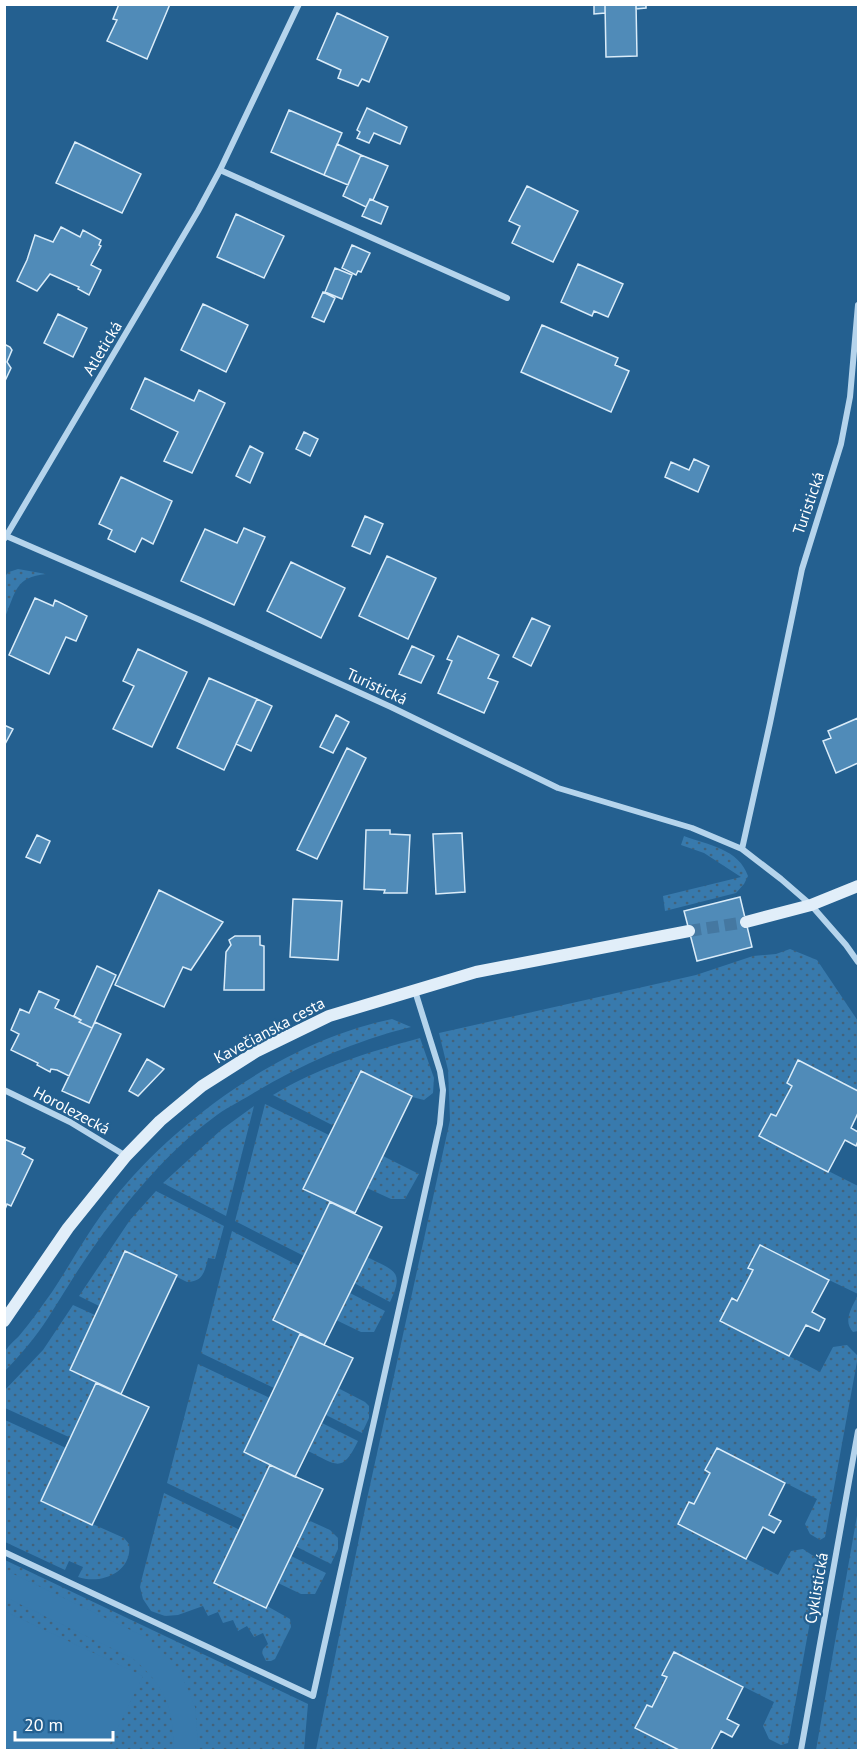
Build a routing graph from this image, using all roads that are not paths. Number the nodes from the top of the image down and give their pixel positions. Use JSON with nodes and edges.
{"nodes":[{"id":1,"x":299,"y":4,"type":"edge"},
{"id":2,"x":220,"y":170,"type":"junction"},
{"id":3,"x":507,"y":298,"type":"dead end"},
{"id":4,"x":858,"y":305,"type":"edge"},
{"id":5,"x":5,"y":536,"type":"edge"},
{"id":6,"x":742,"y":849,"type":"junction"},
{"id":7,"x":858,"y":886,"type":"edge"},
{"id":8,"x":811,"y":905,"type":"junction"},
{"id":9,"x":746,"y":922,"type":"tunnel mouth"},
{"id":10,"x":689,"y":931,"type":"tunnel mouth"},
{"id":11,"x":858,"y":962,"type":"edge"},
{"id":12,"x":415,"y":990,"type":"junction"},
{"id":13,"x":4,"y":1090,"type":"edge"},
{"id":14,"x":126,"y":1156,"type":"junction"},
{"id":15,"x":4,"y":1320,"type":"edge"},
{"id":16,"x":858,"y":1431,"type":"edge"},
{"id":17,"x":4,"y":1552,"type":"edge"},
{"id":18,"x":801,"y":1750,"type":"edge"}],
"edges":[{"from":1,"to":2,"type":"street","name":"Atletická"},
{"from":2,"to":3,"type":"street"},
{"from":2,"to":5,"type":"street","name":"Atletická"},
{"from":4,"to":6,"type":"street","name":"Turistická"},
{"from":5,"to":6,"type":"street","name":"Turistická"},
{"from":6,"to":8,"type":"street","name":"Turistická"},
{"from":7,"to":8,"type":"street"},
{"from":8,"to":9,"type":"street"},
{"from":8,"to":11,"type":"street","name":"Turistická"},
{"from":10,"to":12,"type":"street","name":"Kavečianska cesta"},
{"from":12,"to":14,"type":"street","name":"Kavečianska cesta"},
{"from":12,"to":17,"type":"street"},
{"from":13,"to":14,"type":"street","name":"Horolezecká"},
{"from":14,"to":15,"type":"street","name":"Kavečianska cesta"},
{"from":16,"to":18,"type":"street","name":"Cyklistická"}]}
